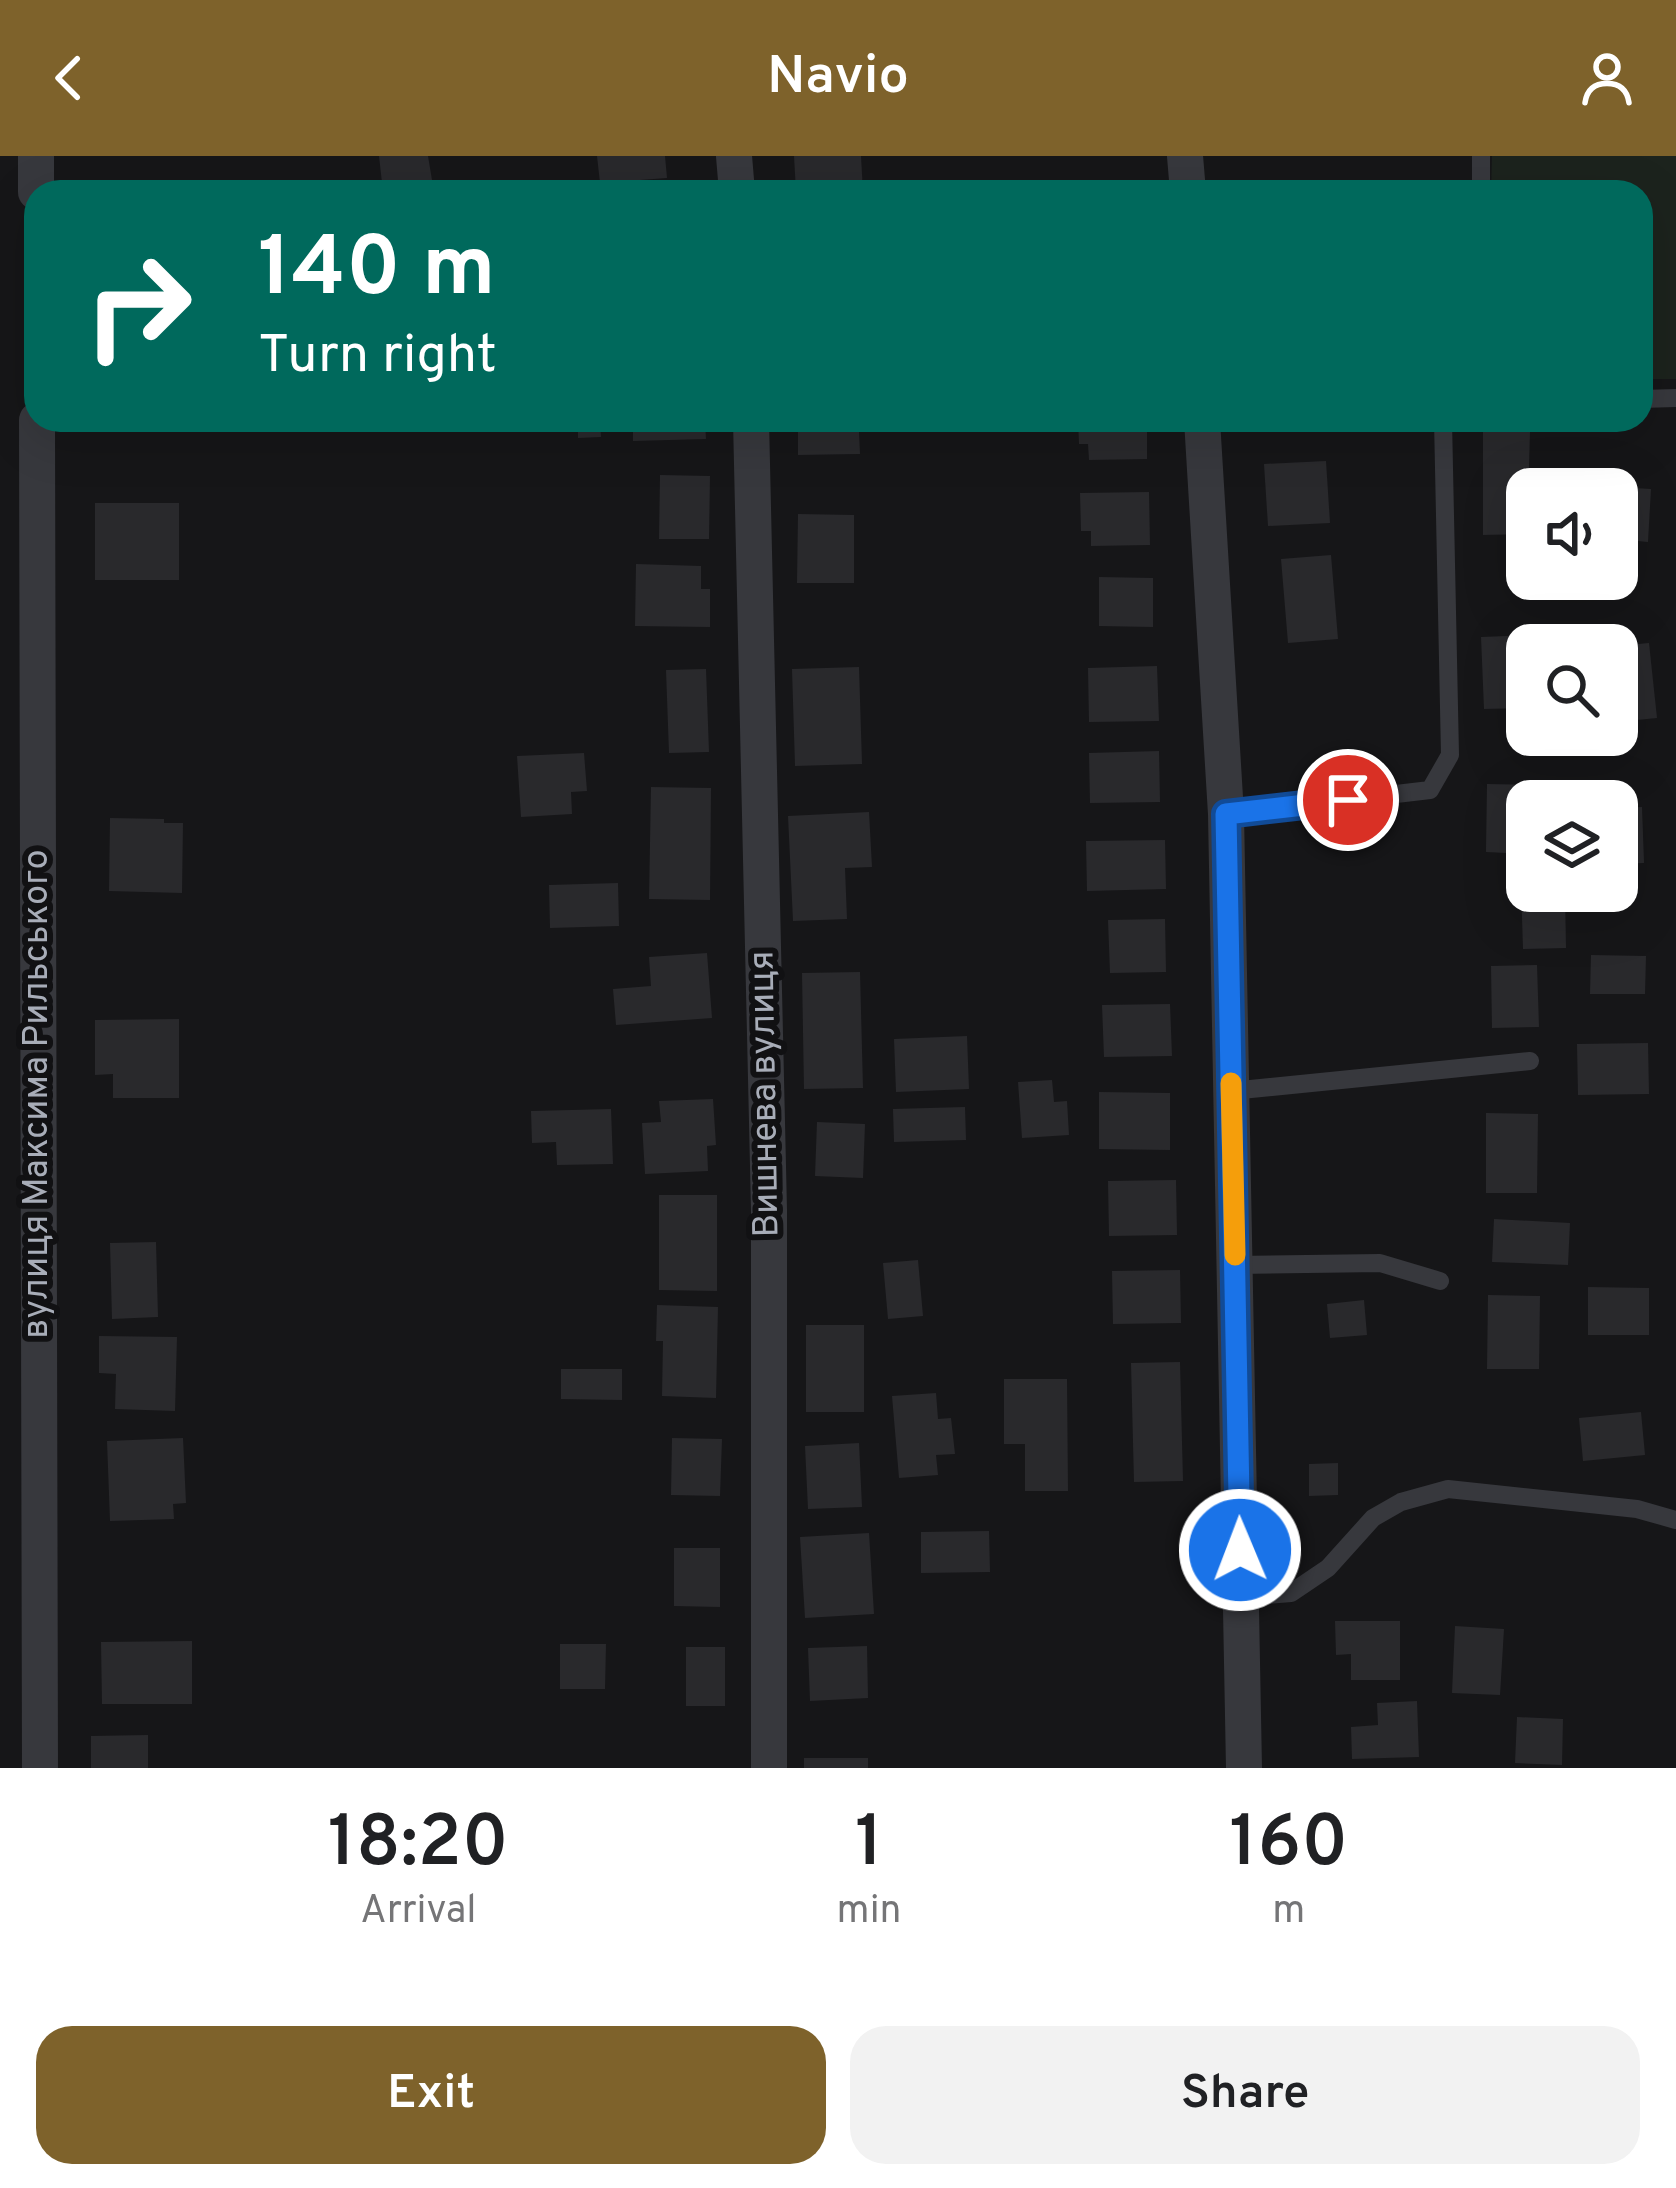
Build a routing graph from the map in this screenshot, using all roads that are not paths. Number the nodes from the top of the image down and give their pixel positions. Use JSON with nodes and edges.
{"nodes":[{"id":1,"x":37,"y":432,"type":"edge"},
{"id":2,"x":751,"y":432,"type":"edge"},
{"id":3,"x":1203,"y":432,"type":"edge"},
{"id":4,"x":1443,"y":432,"type":"edge"},
{"id":5,"x":1226,"y":814,"type":"junction"},
{"id":6,"x":1530,"y":1061,"type":"dead end"},
{"id":7,"x":1231,"y":1091,"type":"junction"},
{"id":8,"x":1235,"y":1265,"type":"junction"},
{"id":9,"x":1440,"y":1282,"type":"dead end"},
{"id":10,"x":1676,"y":1520,"type":"edge"},
{"id":11,"x":1241,"y":1597,"type":"junction"},
{"id":12,"x":40,"y":1768,"type":"edge"},
{"id":13,"x":769,"y":1768,"type":"edge"},
{"id":14,"x":1244,"y":1768,"type":"edge"}],
"edges":[{"from":1,"to":12,"type":"street","name":"вулиця Максима Рильського"},
{"from":2,"to":13,"type":"street","name":"Вишнева вулиця"},
{"from":3,"to":5,"type":"street"},
{"from":4,"to":5,"type":"lane"},
{"from":5,"to":7,"type":"street"},
{"from":6,"to":7,"type":"lane"},
{"from":7,"to":8,"type":"street"},
{"from":8,"to":9,"type":"lane"},
{"from":8,"to":11,"type":"street"},
{"from":10,"to":11,"type":"lane"},
{"from":11,"to":14,"type":"street"}]}
